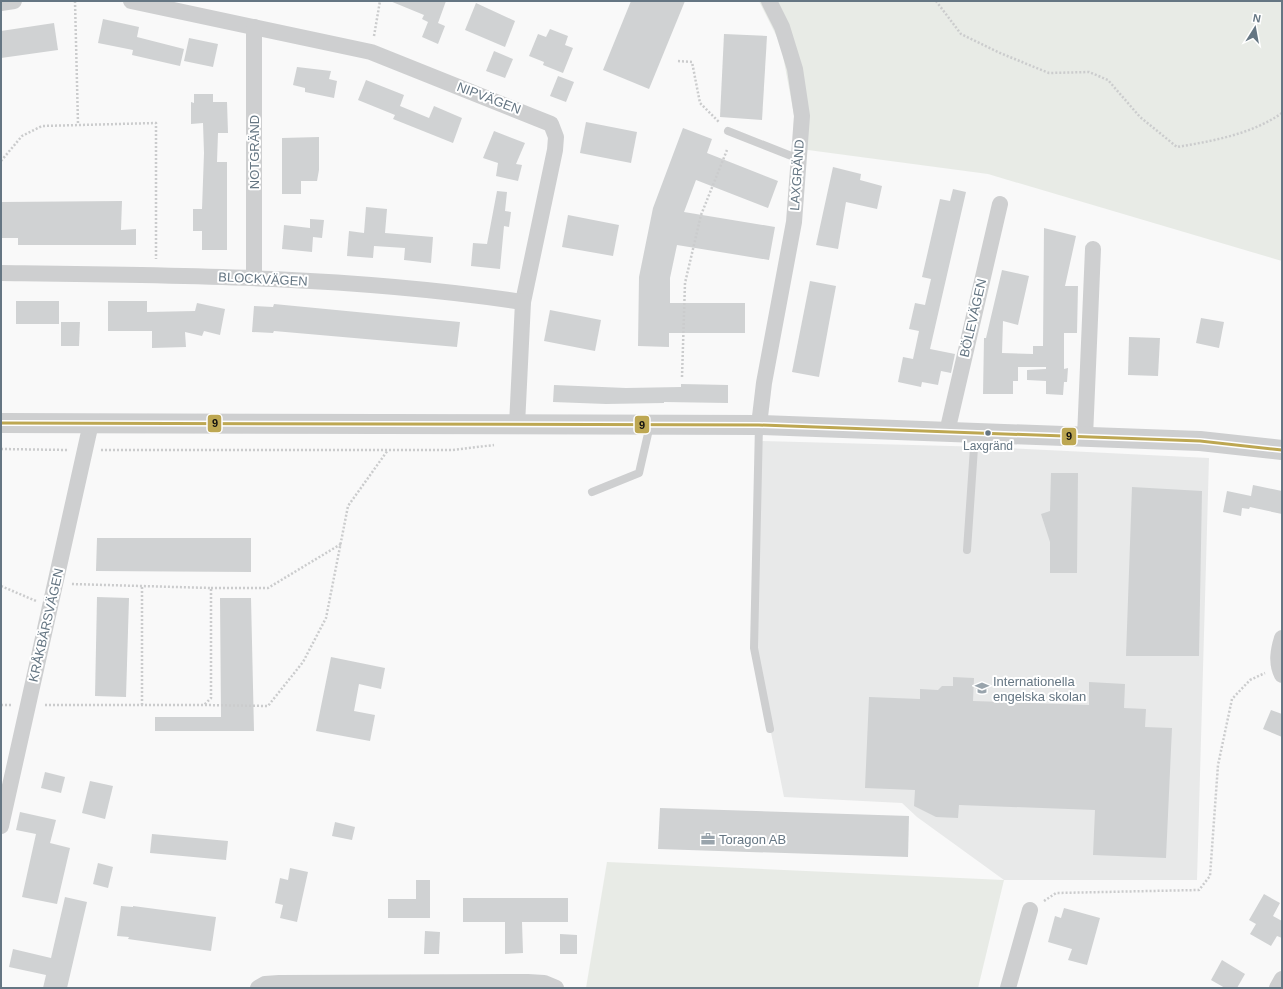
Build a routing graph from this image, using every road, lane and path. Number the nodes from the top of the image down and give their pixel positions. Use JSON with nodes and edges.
{"nodes":[{"id":1,"x":14,"y":1,"type":"edge"},
{"id":2,"x":74,"y":1,"type":"edge"},
{"id":3,"x":131,"y":1,"type":"edge"},
{"id":4,"x":380,"y":1,"type":"edge"},
{"id":5,"x":769,"y":1,"type":"edge"},
{"id":6,"x":936,"y":1,"type":"edge"},
{"id":7,"x":1,"y":3,"type":"edge"},
{"id":8,"x":254,"y":28,"type":"junction"},
{"id":9,"x":371,"y":52,"type":"junction"},
{"id":10,"x":678,"y":61,"type":"dead end"},
{"id":11,"x":1282,"y":112,"type":"edge"},
{"id":12,"x":78,"y":124,"type":"junction"},
{"id":13,"x":728,"y":131,"type":"joint"},
{"id":14,"x":727,"y":150,"type":"dead end"},
{"id":15,"x":798,"y":159,"type":"junction"},
{"id":16,"x":1,"y":162,"type":"edge"},
{"id":17,"x":1000,"y":204,"type":"dead end"},
{"id":18,"x":1093,"y":249,"type":"dead end"},
{"id":19,"x":1,"y":274,"type":"edge"},
{"id":20,"x":156,"y":275,"type":"junction"},
{"id":21,"x":254,"y":277,"type":"junction"},
{"id":22,"x":523,"y":302,"type":"junction"},
{"id":23,"x":682,"y":377,"type":"dead end"},
{"id":24,"x":1,"y":423,"type":"edge"},
{"id":25,"x":91,"y":423,"type":"junction"},
{"id":26,"x":650,"y":424,"type":"junction"},
{"id":27,"x":759,"y":424,"type":"junction"},
{"id":28,"x":517,"y":425,"type":"junction"},
{"id":29,"x":947,"y":432,"type":"junction"},
{"id":30,"x":975,"y":433,"type":"junction"},
{"id":31,"x":1085,"y":437,"type":"junction"},
{"id":32,"x":388,"y":450,"type":"dead end"},
{"id":33,"x":1282,"y":450,"type":"edge"},
{"id":34,"x":592,"y":492,"type":"dead end"},
{"id":35,"x":341,"y":544,"type":"junction"},
{"id":36,"x":967,"y":550,"type":"dead end"},
{"id":37,"x":56,"y":583,"type":"junction"},
{"id":38,"x":1,"y":586,"type":"edge"},
{"id":39,"x":142,"y":586,"type":"junction"},
{"id":40,"x":211,"y":588,"type":"junction"},
{"id":41,"x":51,"y":608,"type":"junction"},
{"id":42,"x":1282,"y":638,"type":"edge"},
{"id":43,"x":1280,"y":671,"type":"edge"},
{"id":44,"x":1,"y":705,"type":"edge"},
{"id":45,"x":28,"y":705,"type":"junction"},
{"id":46,"x":142,"y":705,"type":"junction"},
{"id":47,"x":204,"y":705,"type":"junction"},
{"id":48,"x":770,"y":729,"type":"dead end"},
{"id":49,"x":4,"y":795,"type":"edge"},
{"id":50,"x":1,"y":826,"type":"edge"},
{"id":51,"x":1030,"y":910,"type":"joint"},
{"id":52,"x":1282,"y":980,"type":"edge"},
{"id":53,"x":258,"y":988,"type":"edge"},
{"id":54,"x":556,"y":988,"type":"edge"},
{"id":55,"x":1008,"y":988,"type":"edge"},
{"id":56,"x":1277,"y":988,"type":"edge"}],
"edges":[{"from":1,"to":7,"type":"street"},
{"from":2,"to":12,"type":"path"},
{"from":3,"to":8,"type":"street","name":"NIPVÄGEN"},
{"from":4,"to":9,"type":"path"},
{"from":5,"to":15,"type":"street","name":"LAXGRÄND"},
{"from":6,"to":11,"type":"path"},
{"from":8,"to":9,"type":"street","name":"NIPVÄGEN"},
{"from":8,"to":21,"type":"street","name":"NOTGRÄND"},
{"from":9,"to":22,"type":"street","name":"NIPVÄGEN"},
{"from":10,"to":13,"type":"path"},
{"from":12,"to":16,"type":"path"},
{"from":12,"to":20,"type":"path"},
{"from":13,"to":15,"type":"lane"},
{"from":14,"to":23,"type":"path"},
{"from":15,"to":27,"type":"street","name":"LAXGRÄND"},
{"from":17,"to":29,"type":"street","name":"BÖLEVÄGEN"},
{"from":18,"to":31,"type":"street"},
{"from":19,"to":20,"type":"street","name":"BLOCKVÄGEN"},
{"from":20,"to":21,"type":"street","name":"BLOCKVÄGEN"},
{"from":21,"to":22,"type":"street","name":"BLOCKVÄGEN"},
{"from":22,"to":28,"type":"street","name":"NIPVÄGEN"},
{"from":24,"to":25,"type":"street"},
{"from":25,"to":28,"type":"street"},
{"from":25,"to":37,"type":"street","name":"KRÅKBÄRSVÄGEN"},
{"from":26,"to":27,"type":"street"},
{"from":26,"to":28,"type":"street"},
{"from":26,"to":34,"type":"lane"},
{"from":27,"to":29,"type":"street"},
{"from":27,"to":48,"type":"lane"},
{"from":29,"to":30,"type":"street"},
{"from":30,"to":31,"type":"street"},
{"from":30,"to":36,"type":"lane"},
{"from":31,"to":33,"type":"street"},
{"from":32,"to":35,"type":"path"},
{"from":35,"to":40,"type":"path"},
{"from":35,"to":47,"type":"path"},
{"from":37,"to":39,"type":"path"},
{"from":37,"to":41,"type":"street","name":"KRÅKBÄRSVÄGEN"},
{"from":38,"to":41,"type":"path"},
{"from":39,"to":40,"type":"path"},
{"from":39,"to":46,"type":"path"},
{"from":40,"to":47,"type":"path"},
{"from":41,"to":45,"type":"street","name":"KRÅKBÄRSVÄGEN"},
{"from":42,"to":43,"type":"street"},
{"from":43,"to":51,"type":"path"},
{"from":44,"to":45,"type":"path"},
{"from":45,"to":46,"type":"path"},
{"from":45,"to":49,"type":"street","name":"KRÅKBÄRSVÄGEN"},
{"from":46,"to":47,"type":"path"},
{"from":49,"to":50,"type":"street","name":"KRÅKBÄRSVÄGEN"},
{"from":51,"to":55,"type":"street"},
{"from":52,"to":56,"type":"street"},
{"from":53,"to":54,"type":"street"}]}
